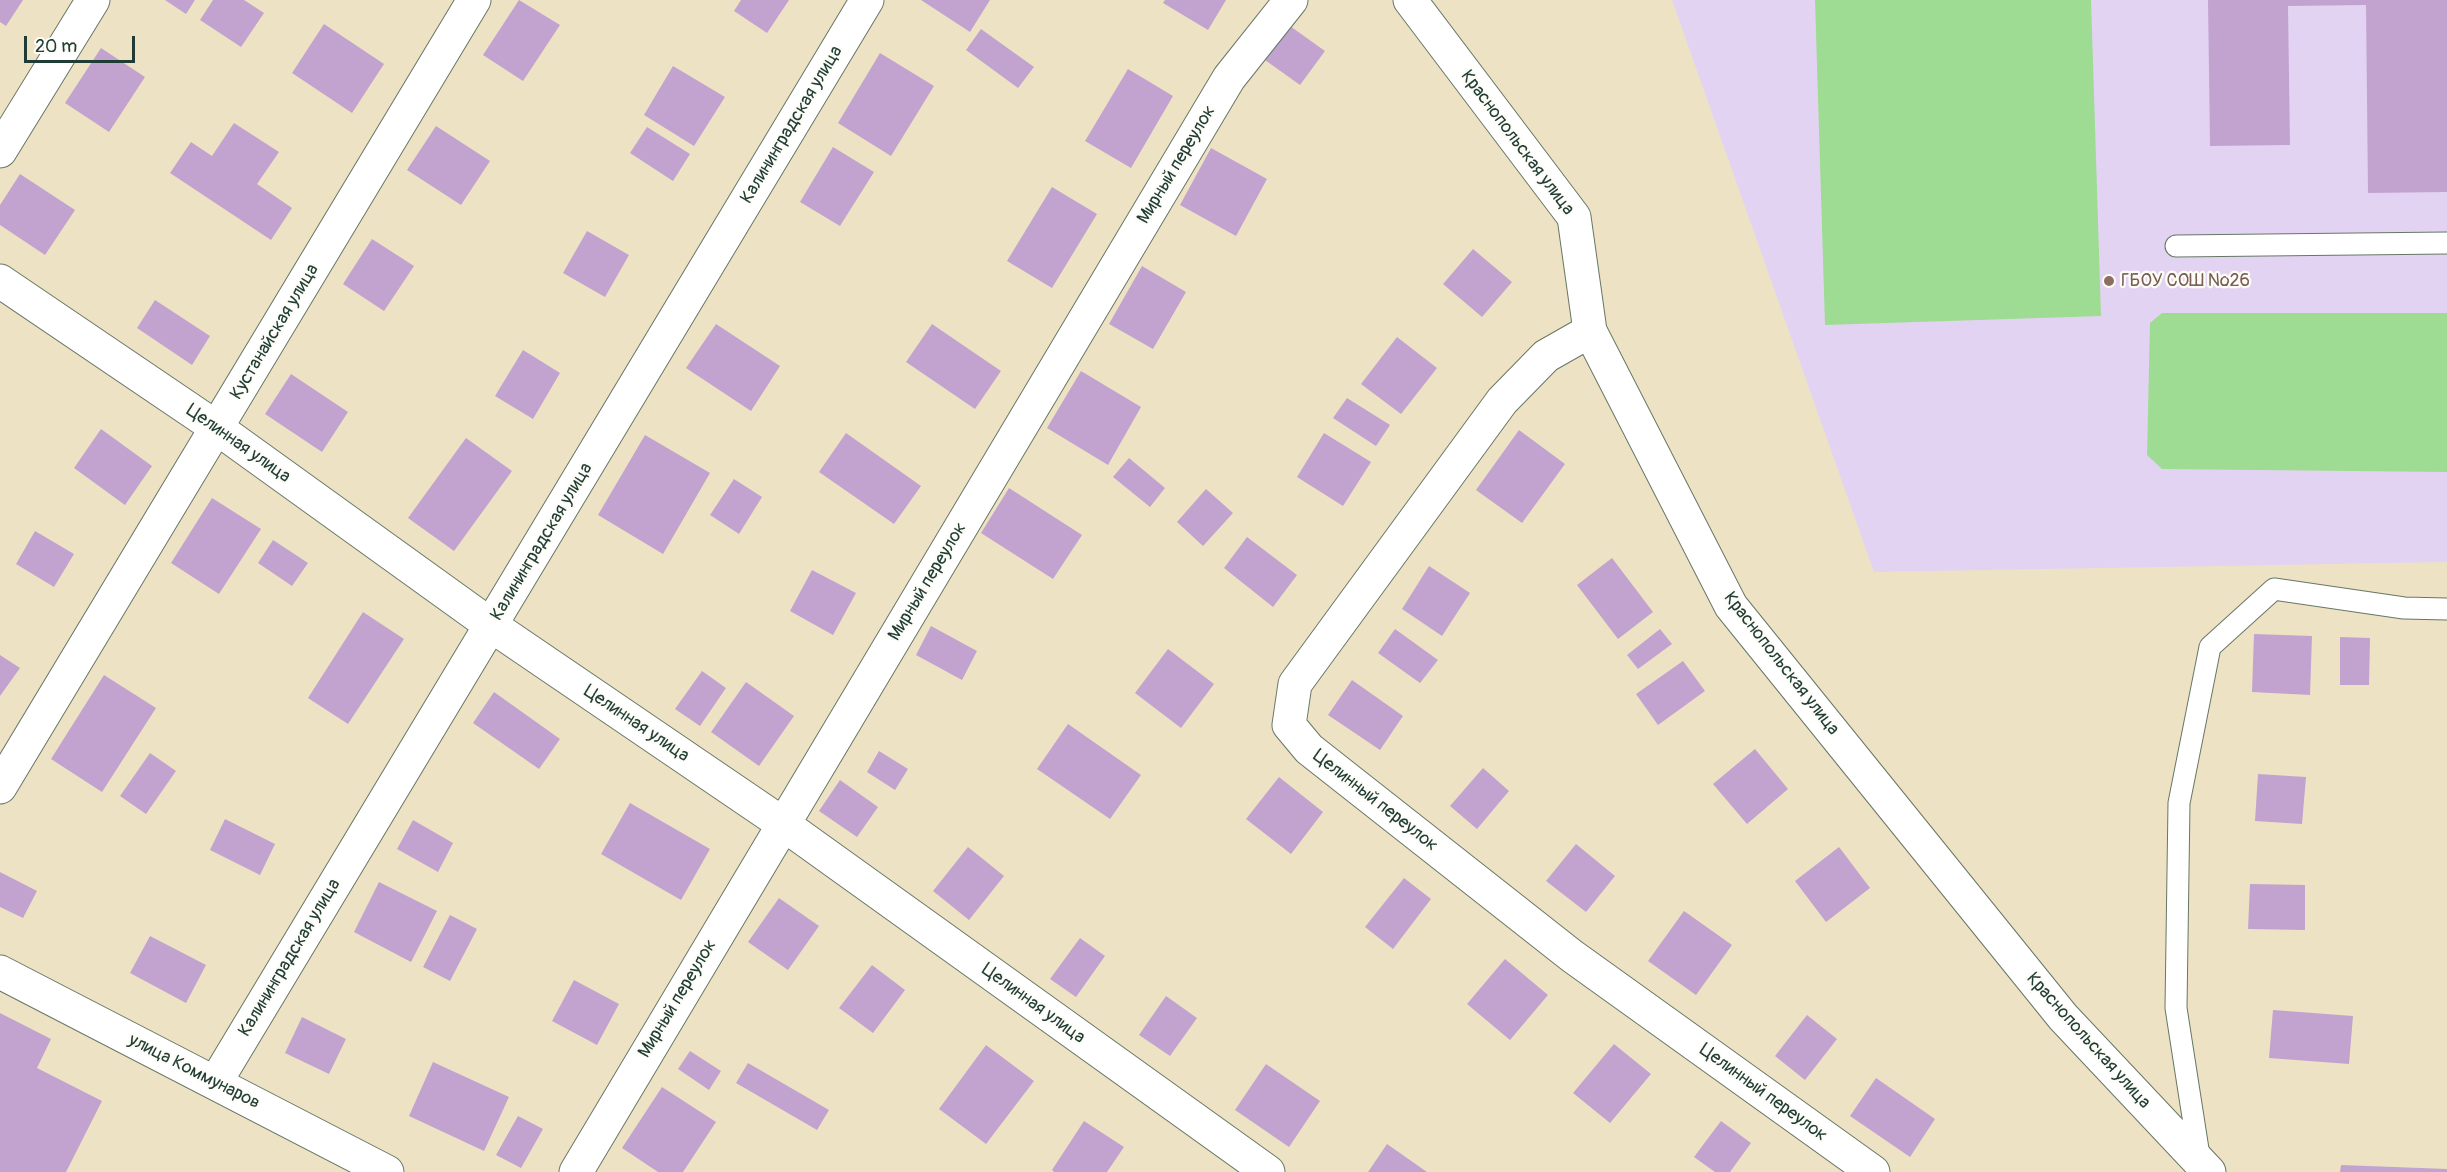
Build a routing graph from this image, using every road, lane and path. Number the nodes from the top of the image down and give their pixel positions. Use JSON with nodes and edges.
{"nodes":[{"id":1,"x":93,"y":0,"type":"edge"},
{"id":2,"x":474,"y":0,"type":"edge"},
{"id":3,"x":867,"y":0,"type":"edge"},
{"id":4,"x":1291,"y":0,"type":"edge"},
{"id":5,"x":1410,"y":0,"type":"edge"},
{"id":6,"x":0,"y":151,"type":"edge"},
{"id":7,"x":2447,"y":243,"type":"edge"},
{"id":8,"x":2176,"y":246,"type":"dead end"},
{"id":9,"x":0,"y":282,"type":"edge"},
{"id":10,"x":1590,"y":332,"type":"junction"},
{"id":11,"x":217,"y":428,"type":"junction"},
{"id":12,"x":2447,"y":609,"type":"edge"},
{"id":13,"x":492,"y":626,"type":"junction"},
{"id":14,"x":0,"y":787,"type":"edge"},
{"id":15,"x":783,"y":824,"type":"junction"},
{"id":16,"x":0,"y":972,"type":"edge"},
{"id":17,"x":215,"y":1083,"type":"junction"},
{"id":18,"x":2201,"y":1170,"type":"edge"},
{"id":19,"x":387,"y":1172,"type":"edge"},
{"id":20,"x":576,"y":1172,"type":"edge"},
{"id":21,"x":1268,"y":1172,"type":"edge"},
{"id":22,"x":1873,"y":1172,"type":"edge"}],
"edges":[{"from":1,"to":6,"type":"street"},
{"from":2,"to":11,"type":"street","name":"Кустанайская улица"},
{"from":3,"to":13,"type":"street","name":"Калининградская улица"},
{"from":4,"to":15,"type":"street","name":"Мирный переулок"},
{"from":5,"to":10,"type":"street","name":"Краснопольская улица"},
{"from":7,"to":8,"type":"lane"},
{"from":9,"to":11,"type":"street","name":"Целинная улица"},
{"from":10,"to":18,"type":"street","name":"Краснопольская улица"},
{"from":10,"to":22,"type":"street","name":"Целинный переулок"},
{"from":11,"to":13,"type":"street","name":"Целинная улица"},
{"from":11,"to":14,"type":"street","name":"Кустанайская улица"},
{"from":12,"to":18,"type":"lane"},
{"from":13,"to":15,"type":"street","name":"Целинная улица"},
{"from":13,"to":17,"type":"street","name":"Калининградская улица"},
{"from":15,"to":20,"type":"street","name":"Мирный переулок"},
{"from":15,"to":21,"type":"street","name":"Целинная улица"},
{"from":16,"to":17,"type":"street","name":"улица Коммунаров"},
{"from":17,"to":19,"type":"street","name":"улица Коммунаров"}]}
